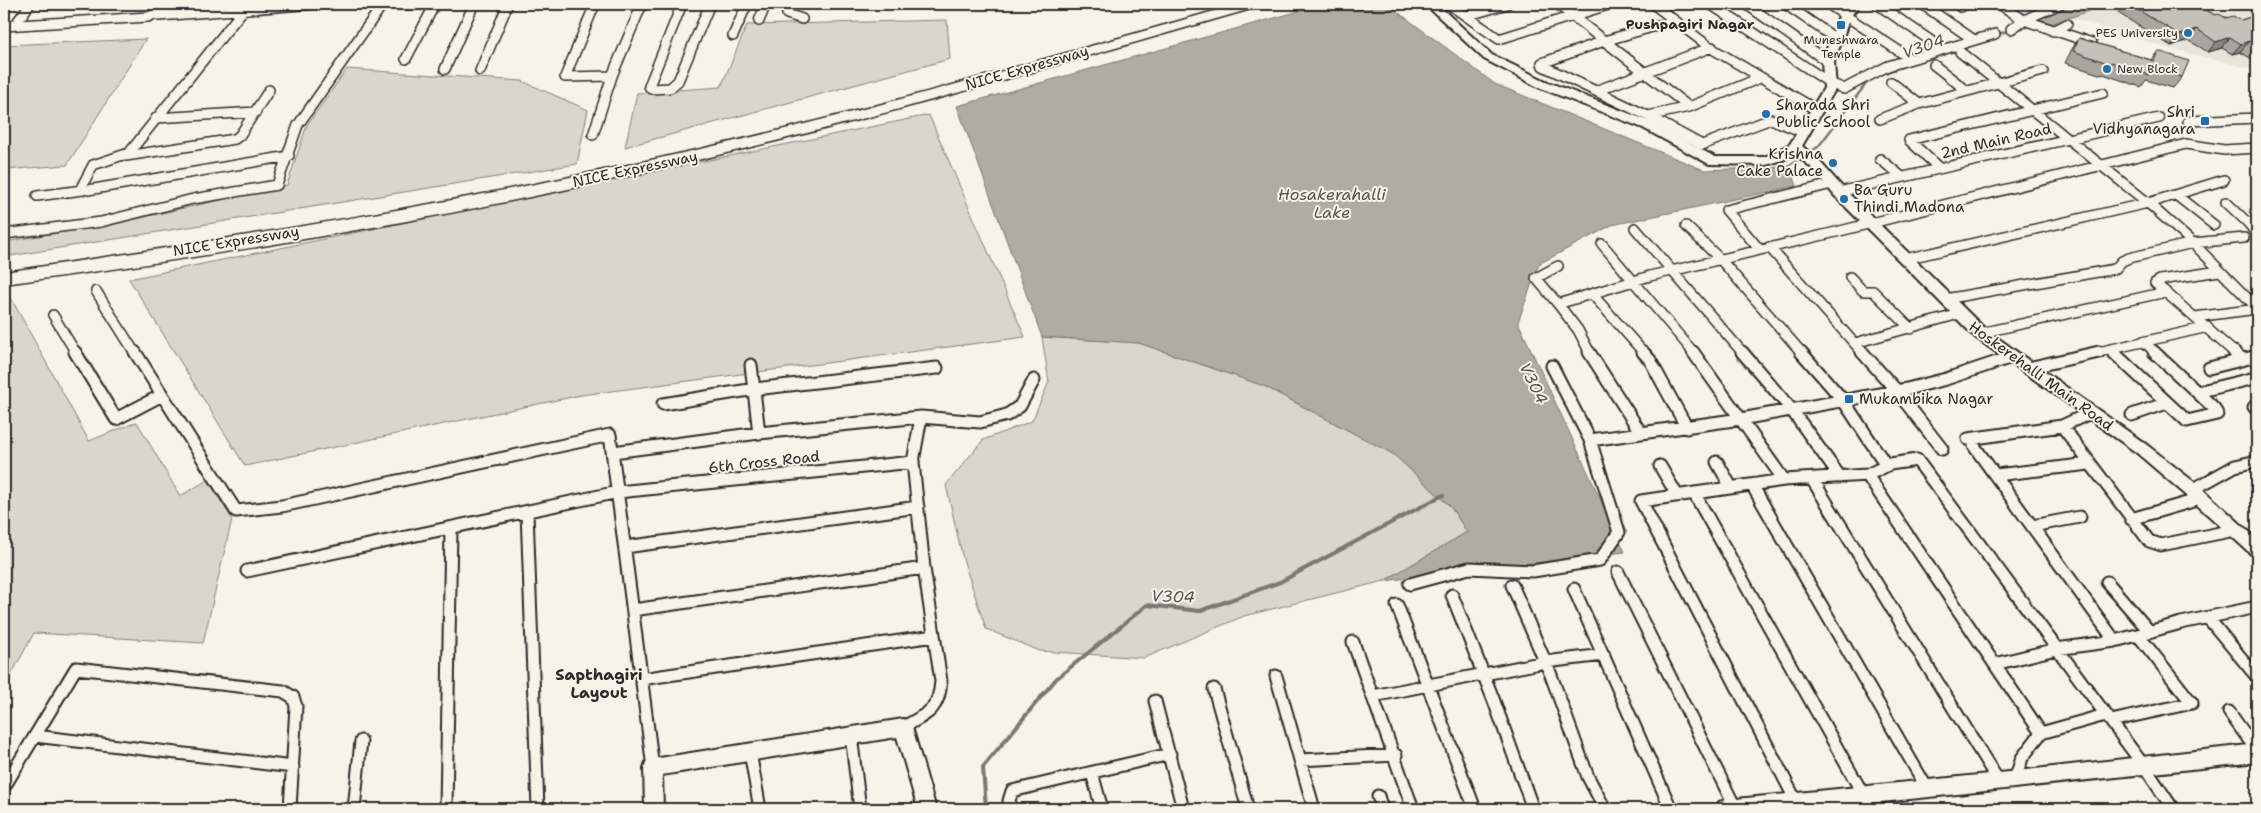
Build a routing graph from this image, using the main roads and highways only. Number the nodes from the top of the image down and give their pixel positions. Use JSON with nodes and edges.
{"nodes":[{"id":1,"x":1219,"y":4,"type":"edge"},
{"id":2,"x":1253,"y":4,"type":"edge"},
{"id":3,"x":4,"y":266,"type":"edge"},
{"id":4,"x":4,"y":278,"type":"edge"}],
"edges":[{"from":1,"to":3,"type":"highway","name":"NICE Expressway"},
{"from":2,"to":4,"type":"highway","name":"NICE Expressway"}]}
